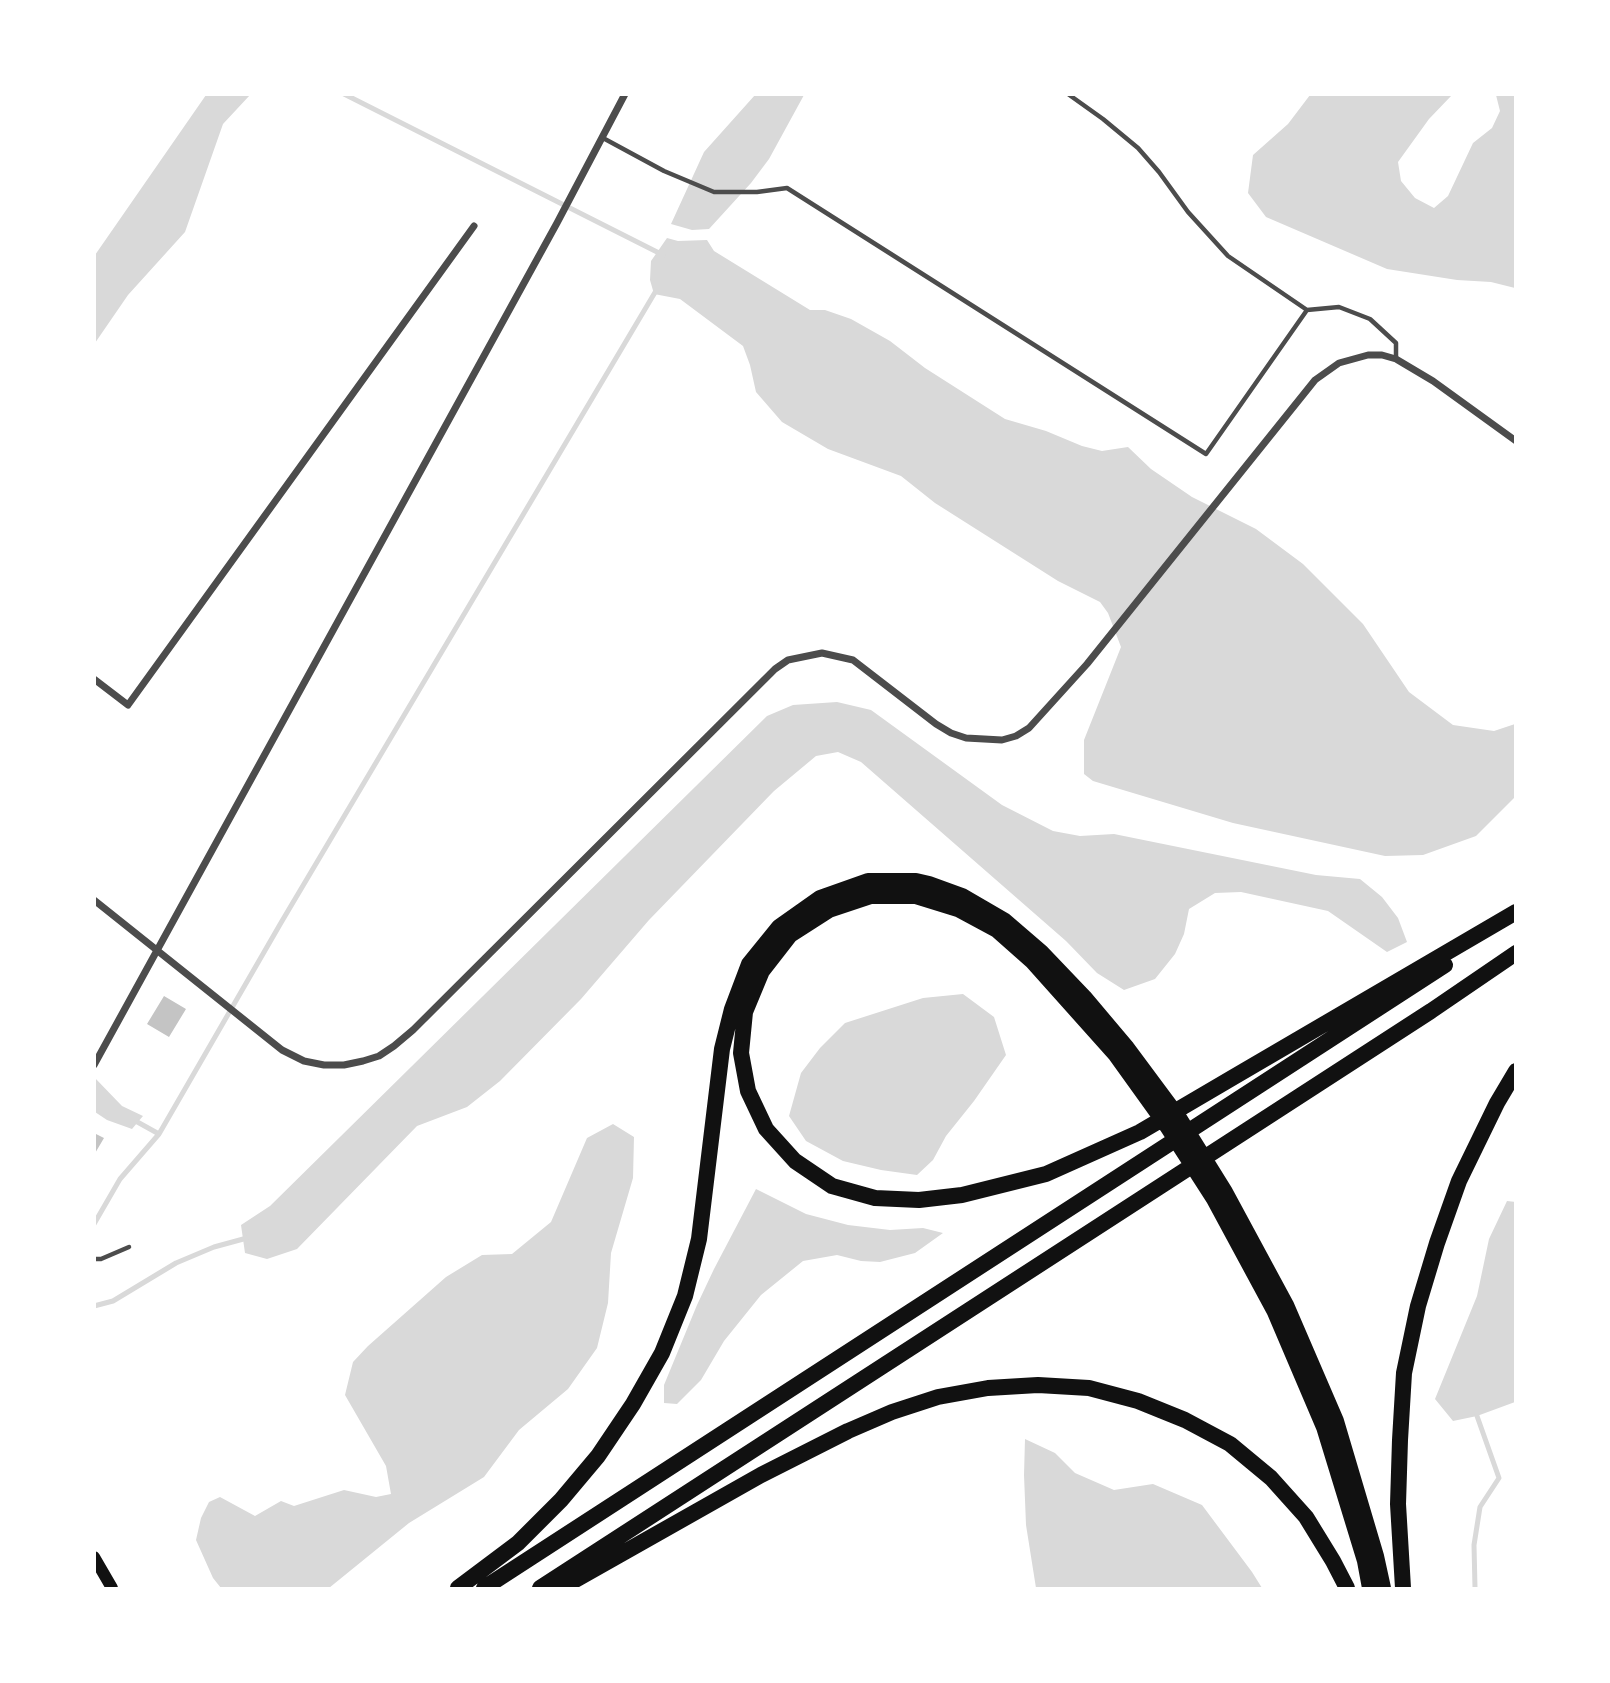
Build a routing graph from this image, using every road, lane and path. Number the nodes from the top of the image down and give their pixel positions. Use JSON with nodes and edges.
{"nodes":[{"id":1,"x":625,"y":94,"type":"edge"},
{"id":2,"x":1068,"y":94,"type":"edge"},
{"id":3,"x":603,"y":138,"type":"junction"},
{"id":4,"x":474,"y":226,"type":"dead end"},
{"id":5,"x":1307,"y":310,"type":"junction"},
{"id":6,"x":1395,"y":359,"type":"junction"},
{"id":7,"x":1516,"y":441,"type":"edge"},
{"id":8,"x":94,"y":679,"type":"edge"},
{"id":9,"x":927,"y":891,"type":"junction"},
{"id":10,"x":94,"y":900,"type":"edge"},
{"id":11,"x":1516,"y":914,"type":"edge"},
{"id":12,"x":157,"y":951,"type":"junction"},
{"id":13,"x":1516,"y":953,"type":"edge"},
{"id":14,"x":94,"y":1065,"type":"edge"},
{"id":15,"x":1516,"y":1071,"type":"edge"},
{"id":16,"x":129,"y":1247,"type":"dead end"},
{"id":17,"x":94,"y":1259,"type":"edge"},
{"id":18,"x":1330,"y":1424,"type":"junction"},
{"id":19,"x":94,"y":1557,"type":"edge"},
{"id":20,"x":112,"y":1588,"type":"edge"},
{"id":21,"x":458,"y":1588,"type":"edge"},
{"id":22,"x":484,"y":1588,"type":"edge"},
{"id":23,"x":540,"y":1588,"type":"edge"},
{"id":24,"x":561,"y":1588,"type":"edge"},
{"id":25,"x":1347,"y":1588,"type":"edge"},
{"id":26,"x":1370,"y":1588,"type":"edge"},
{"id":27,"x":1383,"y":1588,"type":"edge"},
{"id":28,"x":1403,"y":1588,"type":"edge"}],
"edges":[{"from":1,"to":3,"type":"street"},
{"from":2,"to":5,"type":"lane"},
{"from":3,"to":5,"type":"lane"},
{"from":3,"to":12,"type":"street"},
{"from":4,"to":8,"type":"street"},
{"from":5,"to":6,"type":"lane"},
{"from":6,"to":7,"type":"street"},
{"from":6,"to":12,"type":"street"},
{"from":9,"to":11,"type":"highway"},
{"from":9,"to":18,"type":"highway"},
{"from":9,"to":21,"type":"highway"},
{"from":10,"to":12,"type":"street"},
{"from":11,"to":22,"type":"highway"},
{"from":12,"to":14,"type":"street"},
{"from":13,"to":23,"type":"highway"},
{"from":15,"to":28,"type":"highway"},
{"from":16,"to":17,"type":"lane"},
{"from":18,"to":26,"type":"highway"},
{"from":18,"to":27,"type":"highway"},
{"from":19,"to":20,"type":"main road"},
{"from":24,"to":25,"type":"highway"}]}
